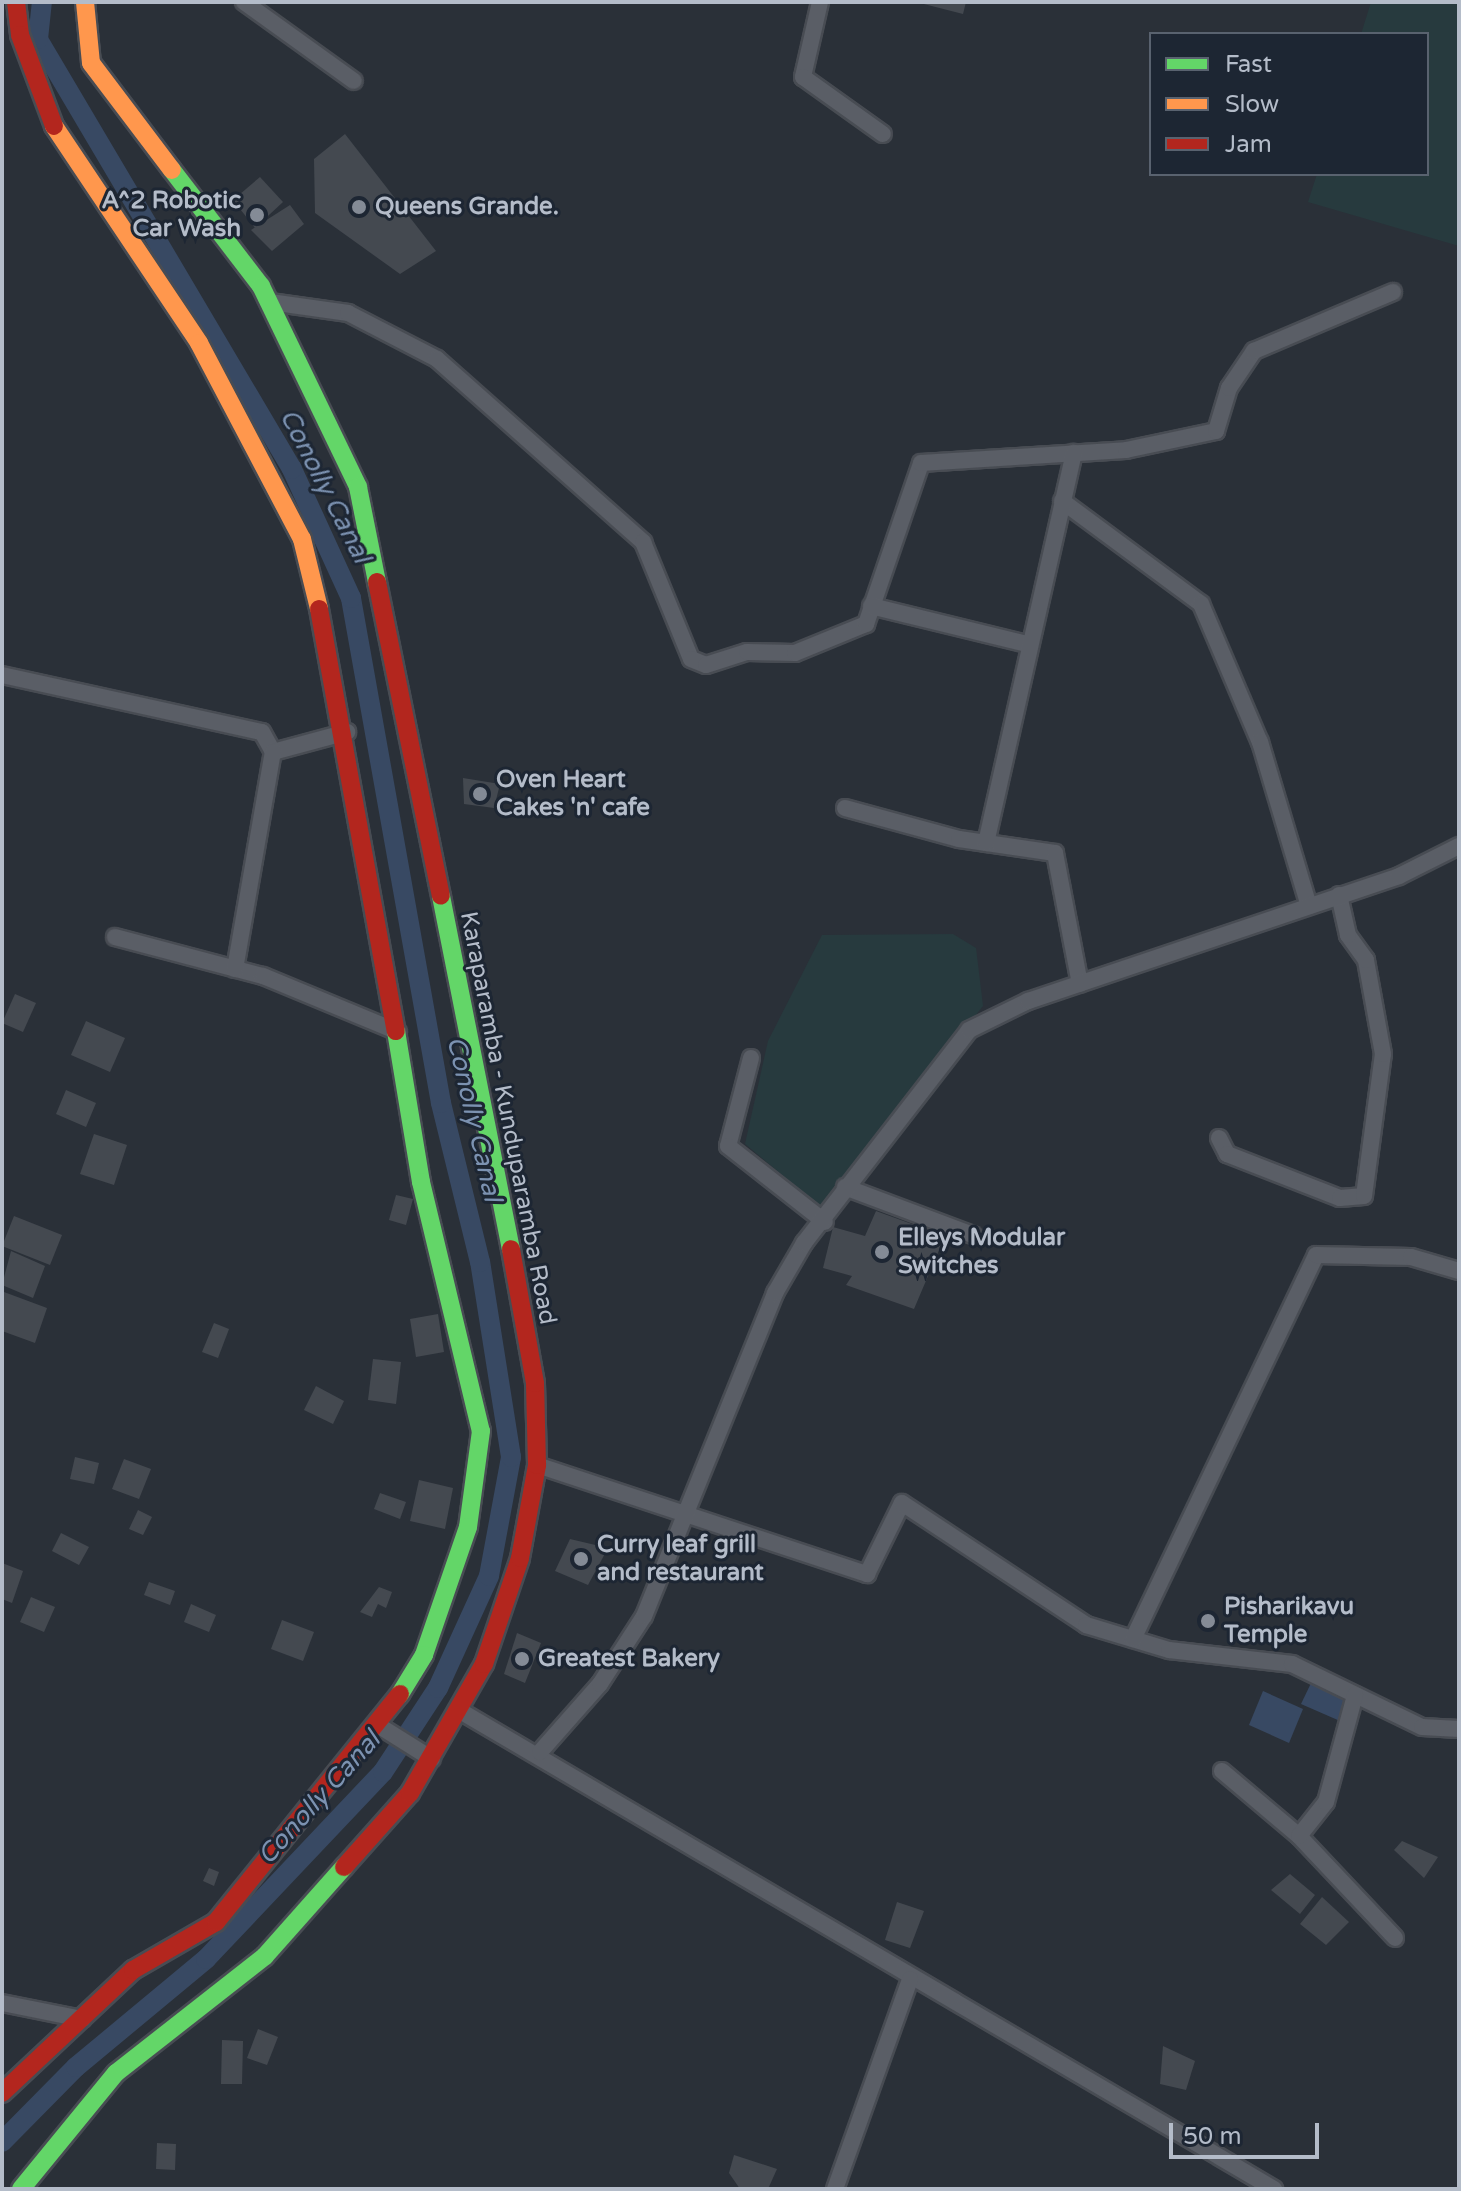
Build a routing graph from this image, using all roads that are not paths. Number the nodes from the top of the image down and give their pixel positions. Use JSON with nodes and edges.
{"nodes":[{"id":1,"x":16,"y":2,"type":"edge"},
{"id":2,"x":85,"y":2,"type":"edge"},
{"id":3,"x":244,"y":2,"type":"edge"},
{"id":4,"x":820,"y":2,"type":"edge"},
{"id":5,"x":354,"y":81,"type":"dead end"},
{"id":6,"x":883,"y":134,"type":"dead end"},
{"id":7,"x":1393,"y":292,"type":"dead end"},
{"id":8,"x":270,"y":302,"type":"junction"},
{"id":9,"x":1074,"y":453,"type":"junction"},
{"id":10,"x":1062,"y":501,"type":"junction"},
{"id":11,"x":871,"y":606,"type":"junction"},
{"id":12,"x":1027,"y":644,"type":"junction"},
{"id":13,"x":2,"y":675,"type":"edge"},
{"id":14,"x":347,"y":732,"type":"junction"},
{"id":15,"x":273,"y":752,"type":"junction"},
{"id":16,"x":845,"y":808,"type":"dead end"},
{"id":17,"x":986,"y":843,"type":"junction"},
{"id":18,"x":1459,"y":846,"type":"edge"},
{"id":19,"x":1339,"y":895,"type":"junction"},
{"id":20,"x":1309,"y":906,"type":"junction"},
{"id":21,"x":115,"y":937,"type":"dead end"},
{"id":22,"x":235,"y":969,"type":"junction"},
{"id":23,"x":1080,"y":984,"type":"junction"},
{"id":24,"x":398,"y":1032,"type":"junction"},
{"id":25,"x":751,"y":1058,"type":"dead end"},
{"id":26,"x":1219,"y":1138,"type":"dead end"},
{"id":27,"x":845,"y":1187,"type":"junction"},
{"id":28,"x":825,"y":1222,"type":"junction"},
{"id":29,"x":973,"y":1235,"type":"dead end"},
{"id":30,"x":1459,"y":1271,"type":"edge"},
{"id":31,"x":537,"y":1465,"type":"junction"},
{"id":32,"x":685,"y":1511,"type":"junction"},
{"id":33,"x":1133,"y":1639,"type":"junction"},
{"id":34,"x":1355,"y":1695,"type":"junction"},
{"id":35,"x":462,"y":1712,"type":"junction"},
{"id":36,"x":380,"y":1727,"type":"junction"},
{"id":37,"x":1459,"y":1729,"type":"edge"},
{"id":38,"x":540,"y":1752,"type":"junction"},
{"id":39,"x":432,"y":1759,"type":"junction"},
{"id":40,"x":1222,"y":1771,"type":"dead end"},
{"id":41,"x":1299,"y":1836,"type":"junction"},
{"id":42,"x":1395,"y":1938,"type":"dead end"},
{"id":43,"x":910,"y":1979,"type":"junction"},
{"id":44,"x":2,"y":2003,"type":"edge"},
{"id":45,"x":82,"y":2019,"type":"junction"},
{"id":46,"x":2,"y":2093,"type":"edge"},
{"id":47,"x":21,"y":2189,"type":"edge"},
{"id":48,"x":835,"y":2189,"type":"edge"},
{"id":49,"x":1274,"y":2189,"type":"edge"}],
"edges":[{"from":1,"to":14,"type":"main road"},
{"from":2,"to":8,"type":"main road","name":"Karaparamba - Kunduparamba Road"},
{"from":3,"to":5,"type":"street"},
{"from":4,"to":6,"type":"street"},
{"from":7,"to":9,"type":"street"},
{"from":8,"to":11,"type":"street"},
{"from":8,"to":31,"type":"main road","name":"Karaparamba - Kunduparamba Road"},
{"from":9,"to":10,"type":"street"},
{"from":9,"to":11,"type":"street"},
{"from":10,"to":12,"type":"street"},
{"from":10,"to":20,"type":"street"},
{"from":11,"to":12,"type":"street"},
{"from":12,"to":17,"type":"street"},
{"from":13,"to":15,"type":"street"},
{"from":14,"to":15,"type":"street"},
{"from":14,"to":24,"type":"main road"},
{"from":15,"to":22,"type":"street"},
{"from":16,"to":17,"type":"street"},
{"from":17,"to":23,"type":"street"},
{"from":18,"to":19,"type":"street"},
{"from":19,"to":20,"type":"street"},
{"from":19,"to":26,"type":"street"},
{"from":20,"to":23,"type":"street"},
{"from":21,"to":22,"type":"street"},
{"from":22,"to":24,"type":"street"},
{"from":23,"to":27,"type":"street"},
{"from":24,"to":36,"type":"main road"},
{"from":25,"to":28,"type":"street"},
{"from":27,"to":28,"type":"street"},
{"from":27,"to":29,"type":"street"},
{"from":28,"to":32,"type":"street"},
{"from":30,"to":33,"type":"street"},
{"from":31,"to":32,"type":"street"},
{"from":31,"to":35,"type":"main road","name":"Karaparamba - Kunduparamba Road"},
{"from":32,"to":33,"type":"street"},
{"from":32,"to":38,"type":"street"},
{"from":33,"to":34,"type":"street"},
{"from":34,"to":37,"type":"street"},
{"from":34,"to":41,"type":"street"},
{"from":35,"to":38,"type":"street"},
{"from":35,"to":39,"type":"main road","name":"Karaparamba - Kunduparamba Road"},
{"from":36,"to":39,"type":"street"},
{"from":36,"to":45,"type":"main road"},
{"from":38,"to":43,"type":"street"},
{"from":39,"to":47,"type":"main road","name":"Karaparamba - Kunduparamba Road"},
{"from":40,"to":41,"type":"street"},
{"from":41,"to":42,"type":"street"},
{"from":43,"to":48,"type":"street"},
{"from":43,"to":49,"type":"street"},
{"from":44,"to":45,"type":"street"},
{"from":45,"to":46,"type":"main road"}]}
